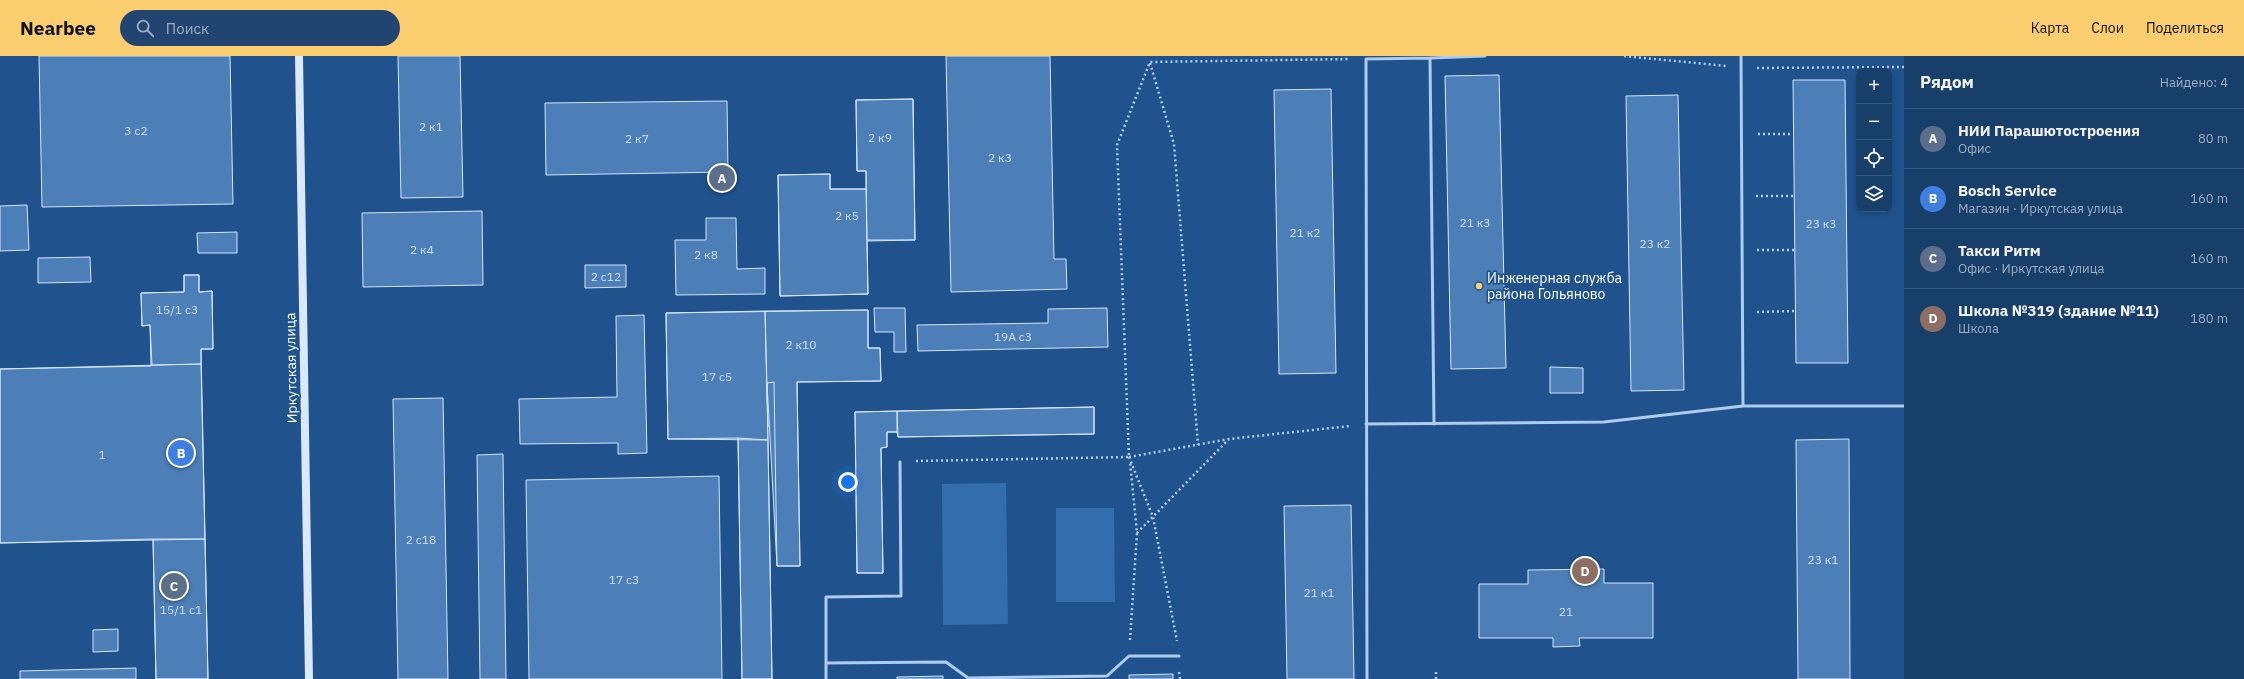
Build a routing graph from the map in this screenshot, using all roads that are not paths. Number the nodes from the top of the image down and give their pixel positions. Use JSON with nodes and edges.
{"nodes":[{"id":1,"x":299,"y":56,"type":"edge"},
{"id":2,"x":1485,"y":56,"type":"edge"},
{"id":3,"x":1741,"y":56,"type":"edge"},
{"id":4,"x":1430,"y":58,"type":"junction"},
{"id":5,"x":1743,"y":406,"type":"junction"},
{"id":6,"x":1904,"y":406,"type":"edge"},
{"id":7,"x":1366,"y":424,"type":"junction"},
{"id":8,"x":1434,"y":424,"type":"junction"},
{"id":9,"x":900,"y":462,"type":"road end"},
{"id":10,"x":1179,"y":656,"type":"road end"},
{"id":11,"x":826,"y":663,"type":"junction"},
{"id":12,"x":309,"y":679,"type":"edge"},
{"id":13,"x":826,"y":679,"type":"edge"},
{"id":14,"x":1367,"y":679,"type":"edge"}],
"edges":[{"from":1,"to":12,"type":"street","name":"Иркутская улица"},
{"from":2,"to":4,"type":"lane"},
{"from":3,"to":5,"type":"lane"},
{"from":4,"to":7,"type":"lane"},
{"from":4,"to":8,"type":"lane"},
{"from":5,"to":6,"type":"lane"},
{"from":5,"to":8,"type":"lane"},
{"from":7,"to":8,"type":"lane"},
{"from":7,"to":14,"type":"lane"},
{"from":9,"to":11,"type":"lane"},
{"from":10,"to":11,"type":"lane"},
{"from":11,"to":13,"type":"lane"}]}
